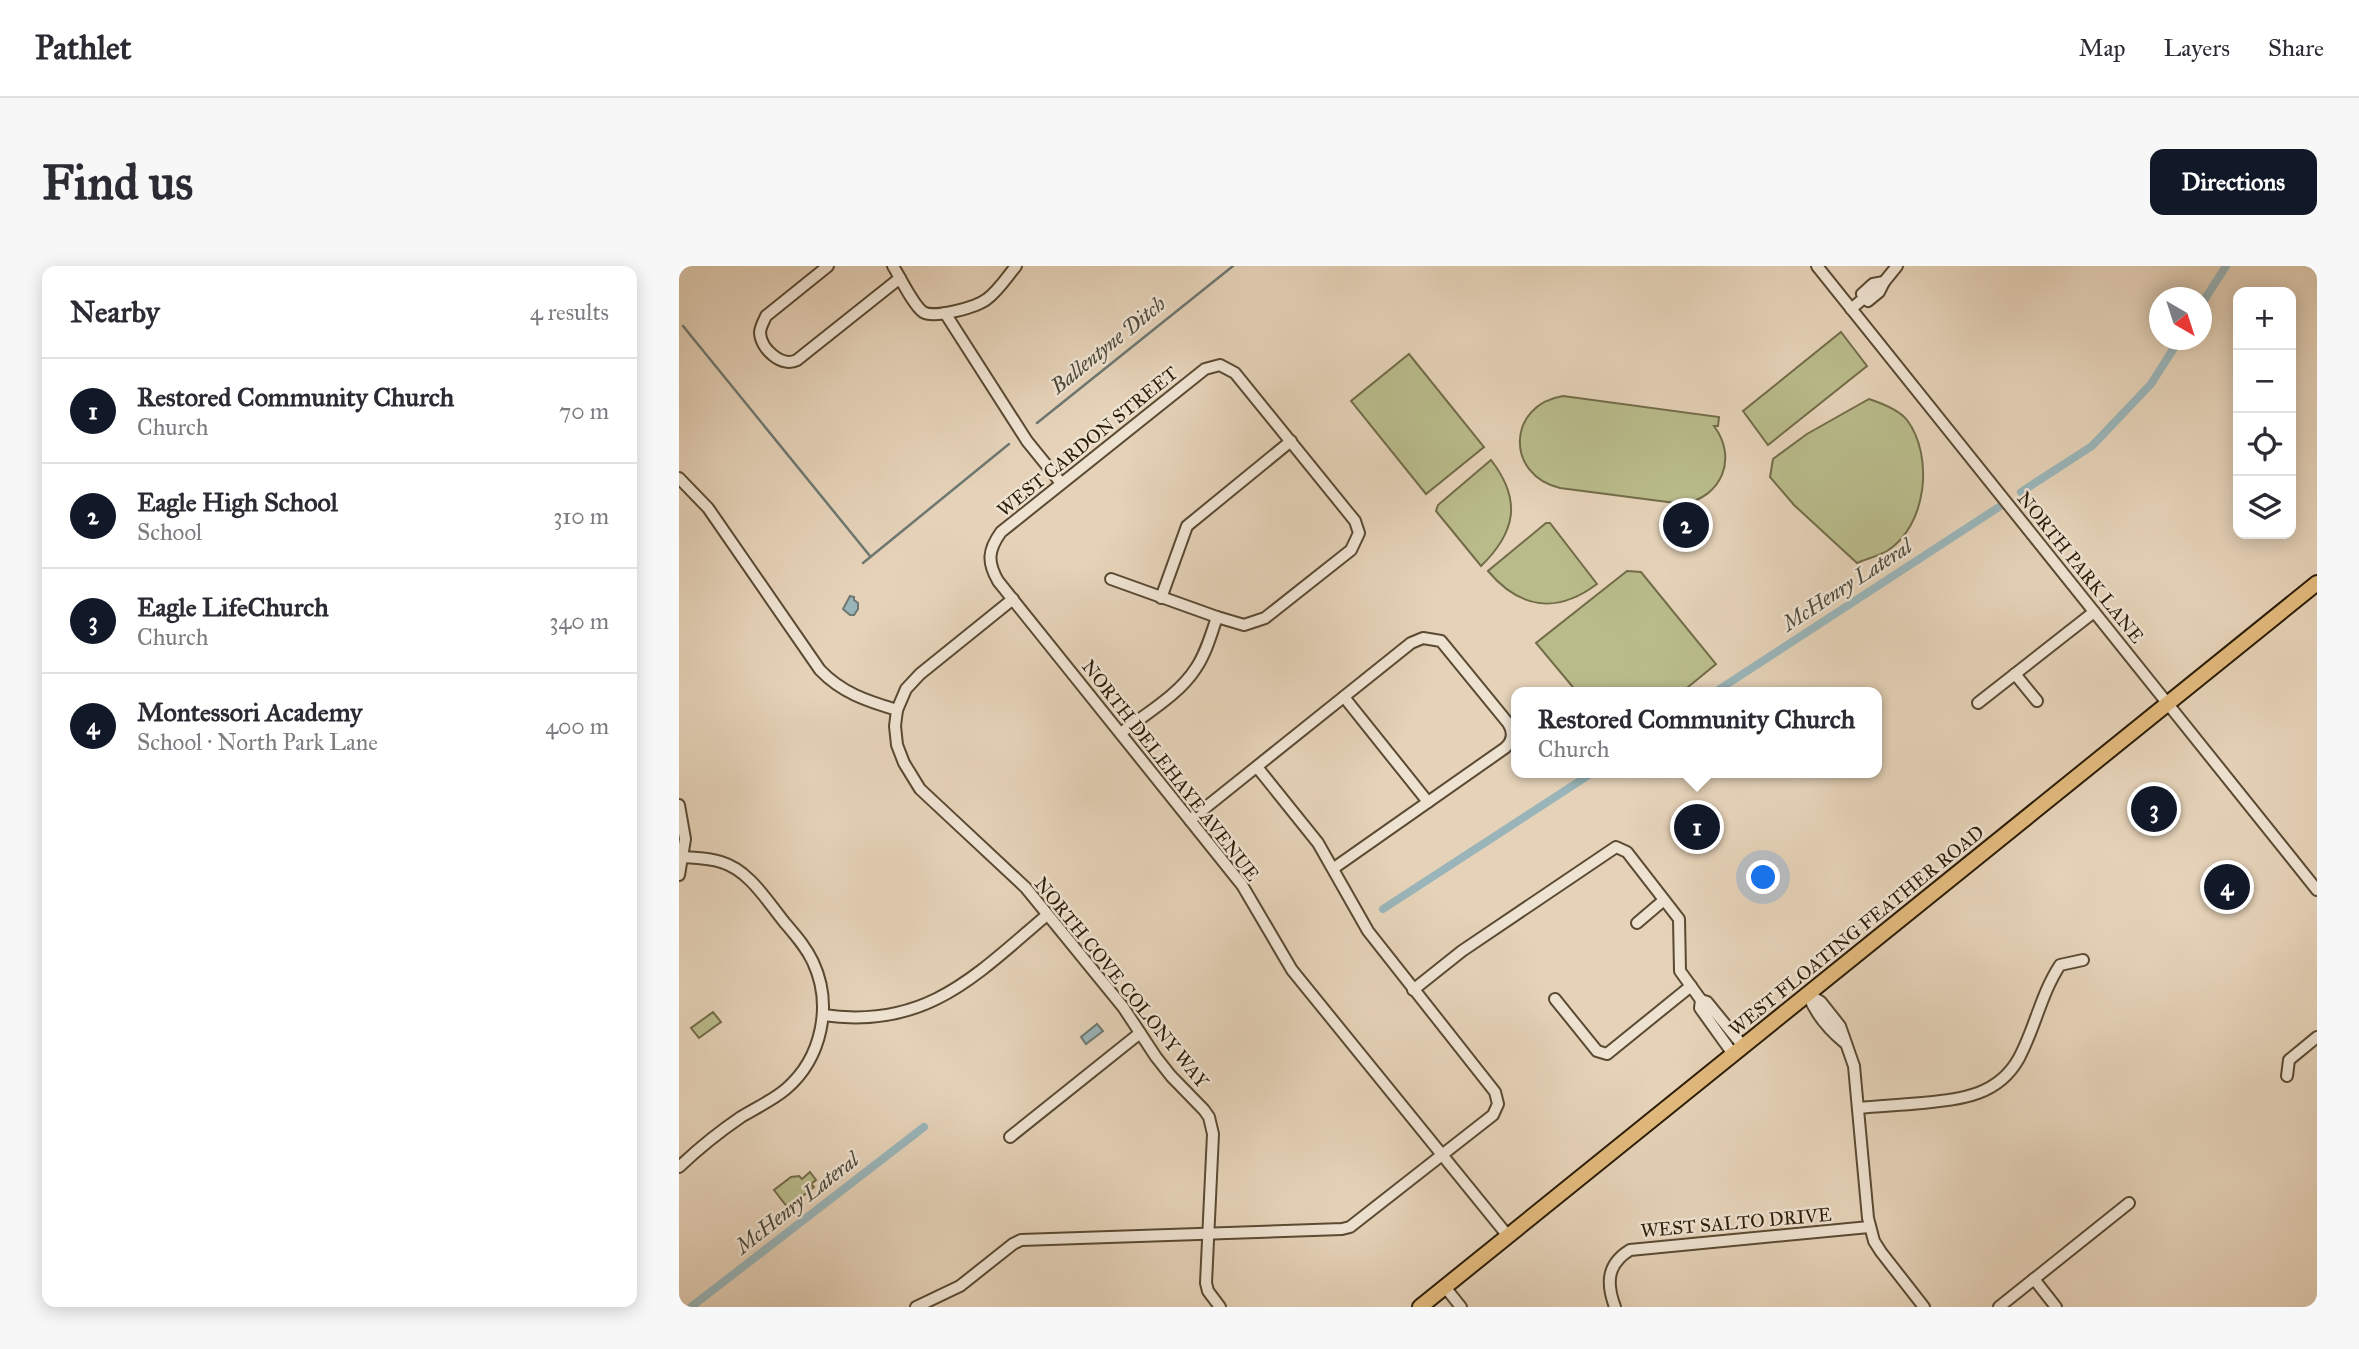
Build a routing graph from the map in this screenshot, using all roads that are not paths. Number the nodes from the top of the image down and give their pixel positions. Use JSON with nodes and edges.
{"nodes":[{"id":1,"x":828,"y":266,"type":"edge"},
{"id":2,"x":893,"y":266,"type":"edge"},
{"id":3,"x":1016,"y":266,"type":"edge"},
{"id":4,"x":1817,"y":266,"type":"edge"},
{"id":5,"x":1898,"y":266,"type":"edge"},
{"id":6,"x":900,"y":278,"type":"junction"},
{"id":7,"x":1851,"y":309,"type":"junction"},
{"id":8,"x":945,"y":313,"type":"junction"},
{"id":9,"x":1290,"y":441,"type":"junction"},
{"id":10,"x":679,"y":478,"type":"edge"},
{"id":11,"x":1061,"y":483,"type":"junction"},
{"id":12,"x":989,"y":557,"type":"joint"},
{"id":13,"x":1111,"y":579,"type":"dead end"},
{"id":14,"x":2317,"y":583,"type":"edge"},
{"id":15,"x":1161,"y":598,"type":"junction"},
{"id":16,"x":1013,"y":599,"type":"junction"},
{"id":17,"x":2094,"y":612,"type":"junction"},
{"id":18,"x":1217,"y":617,"type":"junction"},
{"id":19,"x":2015,"y":674,"type":"junction"},
{"id":20,"x":1344,"y":697,"type":"junction"},
{"id":21,"x":2036,"y":701,"type":"dead end"},
{"id":22,"x":1978,"y":703,"type":"dead end"},
{"id":23,"x":2167,"y":704,"type":"junction"},
{"id":24,"x":897,"y":710,"type":"junction"},
{"id":25,"x":1511,"y":732,"type":"edge"},
{"id":26,"x":1121,"y":733,"type":"junction"},
{"id":27,"x":1511,"y":737,"type":"edge"},
{"id":28,"x":1257,"y":767,"type":"junction"},
{"id":29,"x":1429,"y":802,"type":"junction"},
{"id":30,"x":679,"y":806,"type":"edge"},
{"id":31,"x":1190,"y":820,"type":"junction"},
{"id":32,"x":684,"y":857,"type":"junction"},
{"id":33,"x":1334,"y":868,"type":"junction"},
{"id":34,"x":679,"y":875,"type":"edge"},
{"id":35,"x":2317,"y":890,"type":"edge"},
{"id":36,"x":1664,"y":900,"type":"junction"},
{"id":37,"x":1048,"y":915,"type":"junction"},
{"id":38,"x":1637,"y":923,"type":"dead end"},
{"id":39,"x":2083,"y":960,"type":"dead end"},
{"id":40,"x":1691,"y":986,"type":"junction"},
{"id":41,"x":1413,"y":990,"type":"junction"},
{"id":42,"x":1808,"y":995,"type":"junction"},
{"id":43,"x":1555,"y":999,"type":"dead end"},
{"id":44,"x":823,"y":1015,"type":"junction"},
{"id":45,"x":1140,"y":1033,"type":"junction"},
{"id":46,"x":2317,"y":1037,"type":"edge"},
{"id":47,"x":1738,"y":1050,"type":"junction"},
{"id":48,"x":2287,"y":1076,"type":"dead end"},
{"id":49,"x":1858,"y":1108,"type":"junction"},
{"id":50,"x":1010,"y":1138,"type":"dead end"},
{"id":51,"x":1442,"y":1155,"type":"junction"},
{"id":52,"x":679,"y":1167,"type":"edge"},
{"id":53,"x":2129,"y":1203,"type":"dead end"},
{"id":54,"x":1869,"y":1227,"type":"junction"},
{"id":55,"x":1207,"y":1234,"type":"junction"},
{"id":56,"x":1508,"y":1236,"type":"junction"},
{"id":57,"x":2034,"y":1279,"type":"junction"},
{"id":58,"x":1445,"y":1287,"type":"junction"},
{"id":59,"x":916,"y":1307,"type":"edge"},
{"id":60,"x":1220,"y":1307,"type":"edge"},
{"id":61,"x":1420,"y":1307,"type":"edge"},
{"id":62,"x":1461,"y":1307,"type":"edge"},
{"id":63,"x":1615,"y":1307,"type":"edge"},
{"id":64,"x":1924,"y":1307,"type":"edge"},
{"id":65,"x":1999,"y":1307,"type":"edge"},
{"id":66,"x":2056,"y":1307,"type":"edge"}],
"edges":[{"from":1,"to":6,"type":"street"},
{"from":2,"to":6,"type":"street"},
{"from":3,"to":8,"type":"street"},
{"from":4,"to":7,"type":"street","name":"NORTH PARK LANE"},
{"from":5,"to":7,"type":"street"},
{"from":6,"to":8,"type":"street"},
{"from":7,"to":17,"type":"street","name":"NORTH PARK LANE"},
{"from":8,"to":11,"type":"street"},
{"from":9,"to":11,"type":"street","name":"WEST CARDON STREET"},
{"from":9,"to":15,"type":"street"},
{"from":9,"to":18,"type":"street"},
{"from":10,"to":24,"type":"street"},
{"from":11,"to":12,"type":"street","name":"WEST CARDON STREET"},
{"from":12,"to":16,"type":"street","name":"NORTH DELEHAYE AVENUE"},
{"from":13,"to":15,"type":"street"},
{"from":14,"to":23,"type":"main road","name":"WEST FLOATING FEATHER ROAD"},
{"from":15,"to":18,"type":"street"},
{"from":16,"to":24,"type":"street"},
{"from":16,"to":26,"type":"street","name":"NORTH DELEHAYE AVENUE"},
{"from":17,"to":19,"type":"street"},
{"from":17,"to":23,"type":"street","name":"NORTH PARK LANE"},
{"from":18,"to":26,"type":"street"},
{"from":19,"to":21,"type":"street"},
{"from":19,"to":22,"type":"street"},
{"from":20,"to":25,"type":"street"},
{"from":20,"to":28,"type":"street"},
{"from":20,"to":29,"type":"street"},
{"from":23,"to":35,"type":"street","name":"NORTH PARK LANE"},
{"from":23,"to":42,"type":"main road","name":"WEST FLOATING FEATHER ROAD"},
{"from":24,"to":37,"type":"street","name":"NORTH COVE COLONY WAY"},
{"from":26,"to":31,"type":"street","name":"NORTH DELEHAYE AVENUE"},
{"from":27,"to":29,"type":"street"},
{"from":28,"to":31,"type":"street"},
{"from":28,"to":33,"type":"street"},
{"from":29,"to":33,"type":"street"},
{"from":30,"to":32,"type":"street"},
{"from":31,"to":51,"type":"street","name":"NORTH DELEHAYE AVENUE"},
{"from":32,"to":34,"type":"street"},
{"from":32,"to":44,"type":"street"},
{"from":33,"to":41,"type":"street"},
{"from":36,"to":38,"type":"street"},
{"from":36,"to":40,"type":"street"},
{"from":36,"to":41,"type":"street"},
{"from":37,"to":44,"type":"street"},
{"from":37,"to":45,"type":"street","name":"NORTH COVE COLONY WAY"},
{"from":39,"to":49,"type":"street"},
{"from":40,"to":43,"type":"street"},
{"from":40,"to":47,"type":"street"},
{"from":41,"to":51,"type":"street"},
{"from":42,"to":47,"type":"main road","name":"WEST FLOATING FEATHER ROAD"},
{"from":42,"to":49,"type":"street"},
{"from":44,"to":52,"type":"street"},
{"from":45,"to":50,"type":"street"},
{"from":45,"to":55,"type":"street","name":"NORTH COVE COLONY WAY"},
{"from":46,"to":48,"type":"street"},
{"from":47,"to":56,"type":"main road","name":"WEST FLOATING FEATHER ROAD"},
{"from":49,"to":54,"type":"street"},
{"from":51,"to":55,"type":"street"},
{"from":51,"to":56,"type":"street","name":"NORTH DELEHAYE AVENUE"},
{"from":53,"to":57,"type":"street"},
{"from":54,"to":63,"type":"street","name":"WEST SALTO DRIVE"},
{"from":54,"to":64,"type":"street"},
{"from":55,"to":59,"type":"street"},
{"from":55,"to":60,"type":"street","name":"NORTH COVE COLONY WAY"},
{"from":56,"to":58,"type":"main road","name":"WEST FLOATING FEATHER ROAD"},
{"from":57,"to":65,"type":"street"},
{"from":57,"to":66,"type":"street"},
{"from":58,"to":61,"type":"main road","name":"WEST FLOATING FEATHER ROAD"},
{"from":58,"to":62,"type":"street"}]}
